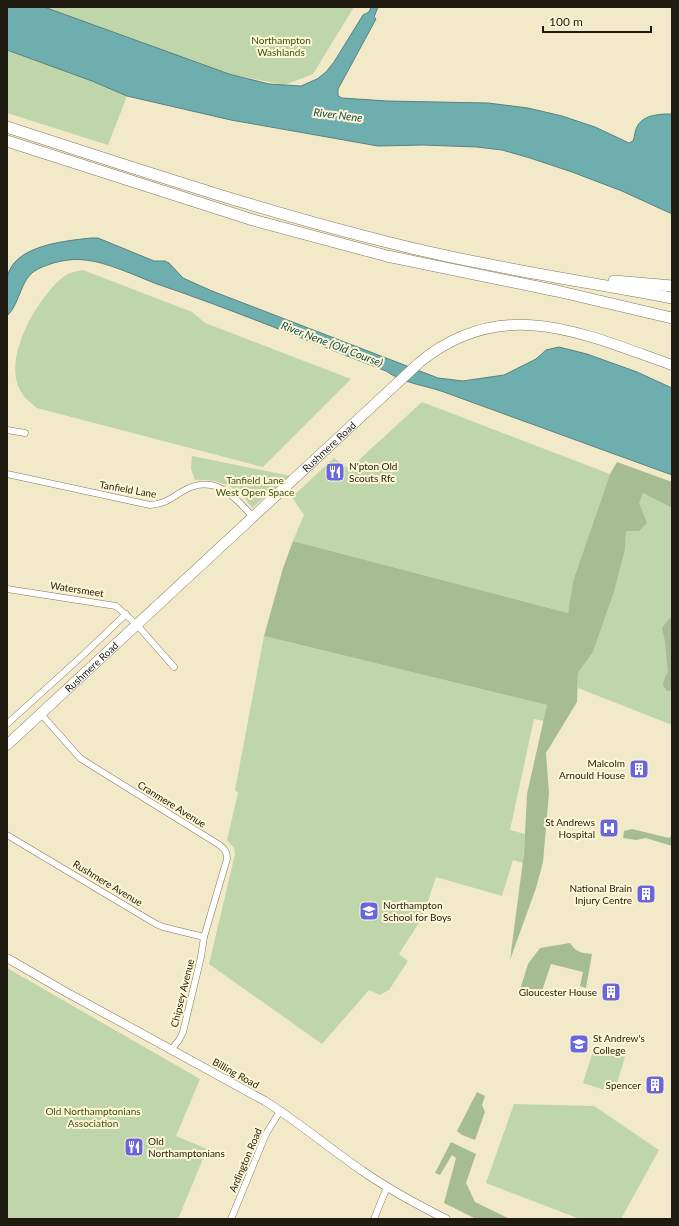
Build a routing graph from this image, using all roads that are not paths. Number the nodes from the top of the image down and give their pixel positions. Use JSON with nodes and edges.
{"nodes":[{"id":1,"x":7,"y":127,"type":"edge"},
{"id":2,"x":7,"y":141,"type":"edge"},
{"id":3,"x":579,"y":281,"type":"junction"},
{"id":4,"x":672,"y":286,"type":"edge"},
{"id":5,"x":557,"y":292,"type":"junction"},
{"id":6,"x":672,"y":298,"type":"edge"},
{"id":7,"x":672,"y":311,"type":"edge"},
{"id":8,"x":672,"y":318,"type":"edge"},
{"id":9,"x":672,"y":365,"type":"edge"},
{"id":10,"x":9,"y":430,"type":"edge"},
{"id":11,"x":24,"y":433,"type":"dead end"},
{"id":12,"x":9,"y":438,"type":"dead end"},
{"id":13,"x":7,"y":474,"type":"edge"},
{"id":14,"x":253,"y":517,"type":"junction"},
{"id":15,"x":7,"y":589,"type":"edge"},
{"id":16,"x":126,"y":614,"type":"junction"},
{"id":17,"x":137,"y":625,"type":"junction"},
{"id":18,"x":174,"y":667,"type":"dead end"},
{"id":19,"x":41,"y":714,"type":"junction"},
{"id":20,"x":7,"y":724,"type":"edge"},
{"id":21,"x":7,"y":745,"type":"edge"},
{"id":22,"x":7,"y":835,"type":"edge"},
{"id":23,"x":204,"y":937,"type":"junction"},
{"id":24,"x":7,"y":958,"type":"edge"},
{"id":25,"x":171,"y":1050,"type":"junction"},
{"id":26,"x":280,"y":1110,"type":"junction"},
{"id":27,"x":387,"y":1188,"type":"junction"},
{"id":28,"x":443,"y":1218,"type":"edge"},
{"id":29,"x":231,"y":1219,"type":"edge"},
{"id":30,"x":374,"y":1219,"type":"edge"}],
"edges":[{"from":1,"to":3,"type":"highway"},
{"from":2,"to":5,"type":"highway"},
{"from":3,"to":4,"type":"highway"},
{"from":3,"to":6,"type":"highway"},
{"from":5,"to":7,"type":"highway"},
{"from":5,"to":8,"type":"highway"},
{"from":9,"to":14,"type":"main road","name":"Rushmere Road"},
{"from":10,"to":11,"type":"street"},
{"from":10,"to":12,"type":"street"},
{"from":13,"to":14,"type":"street","name":"Tanfield Lane"},
{"from":14,"to":17,"type":"main road","name":"Rushmere Road"},
{"from":15,"to":16,"type":"street","name":"Watersmeet"},
{"from":16,"to":17,"type":"street","name":"Watersmeet"},
{"from":16,"to":20,"type":"street","name":"Rushmere Road"},
{"from":17,"to":18,"type":"street","name":"Watersmeet"},
{"from":17,"to":19,"type":"main road","name":"Rushmere Road"},
{"from":19,"to":21,"type":"main road","name":"Rushmere Road"},
{"from":19,"to":23,"type":"street","name":"Cranmere Avenue"},
{"from":22,"to":23,"type":"street","name":"Rushmere Avenue"},
{"from":23,"to":25,"type":"street","name":"Chipsey Avenue"},
{"from":24,"to":25,"type":"street","name":"Billing Road"},
{"from":25,"to":26,"type":"street","name":"Billing Road"},
{"from":26,"to":27,"type":"street","name":"Billing Road"},
{"from":26,"to":29,"type":"street","name":"Ardington Road"},
{"from":27,"to":28,"type":"street","name":"Billing Road"},
{"from":27,"to":30,"type":"street"}]}
